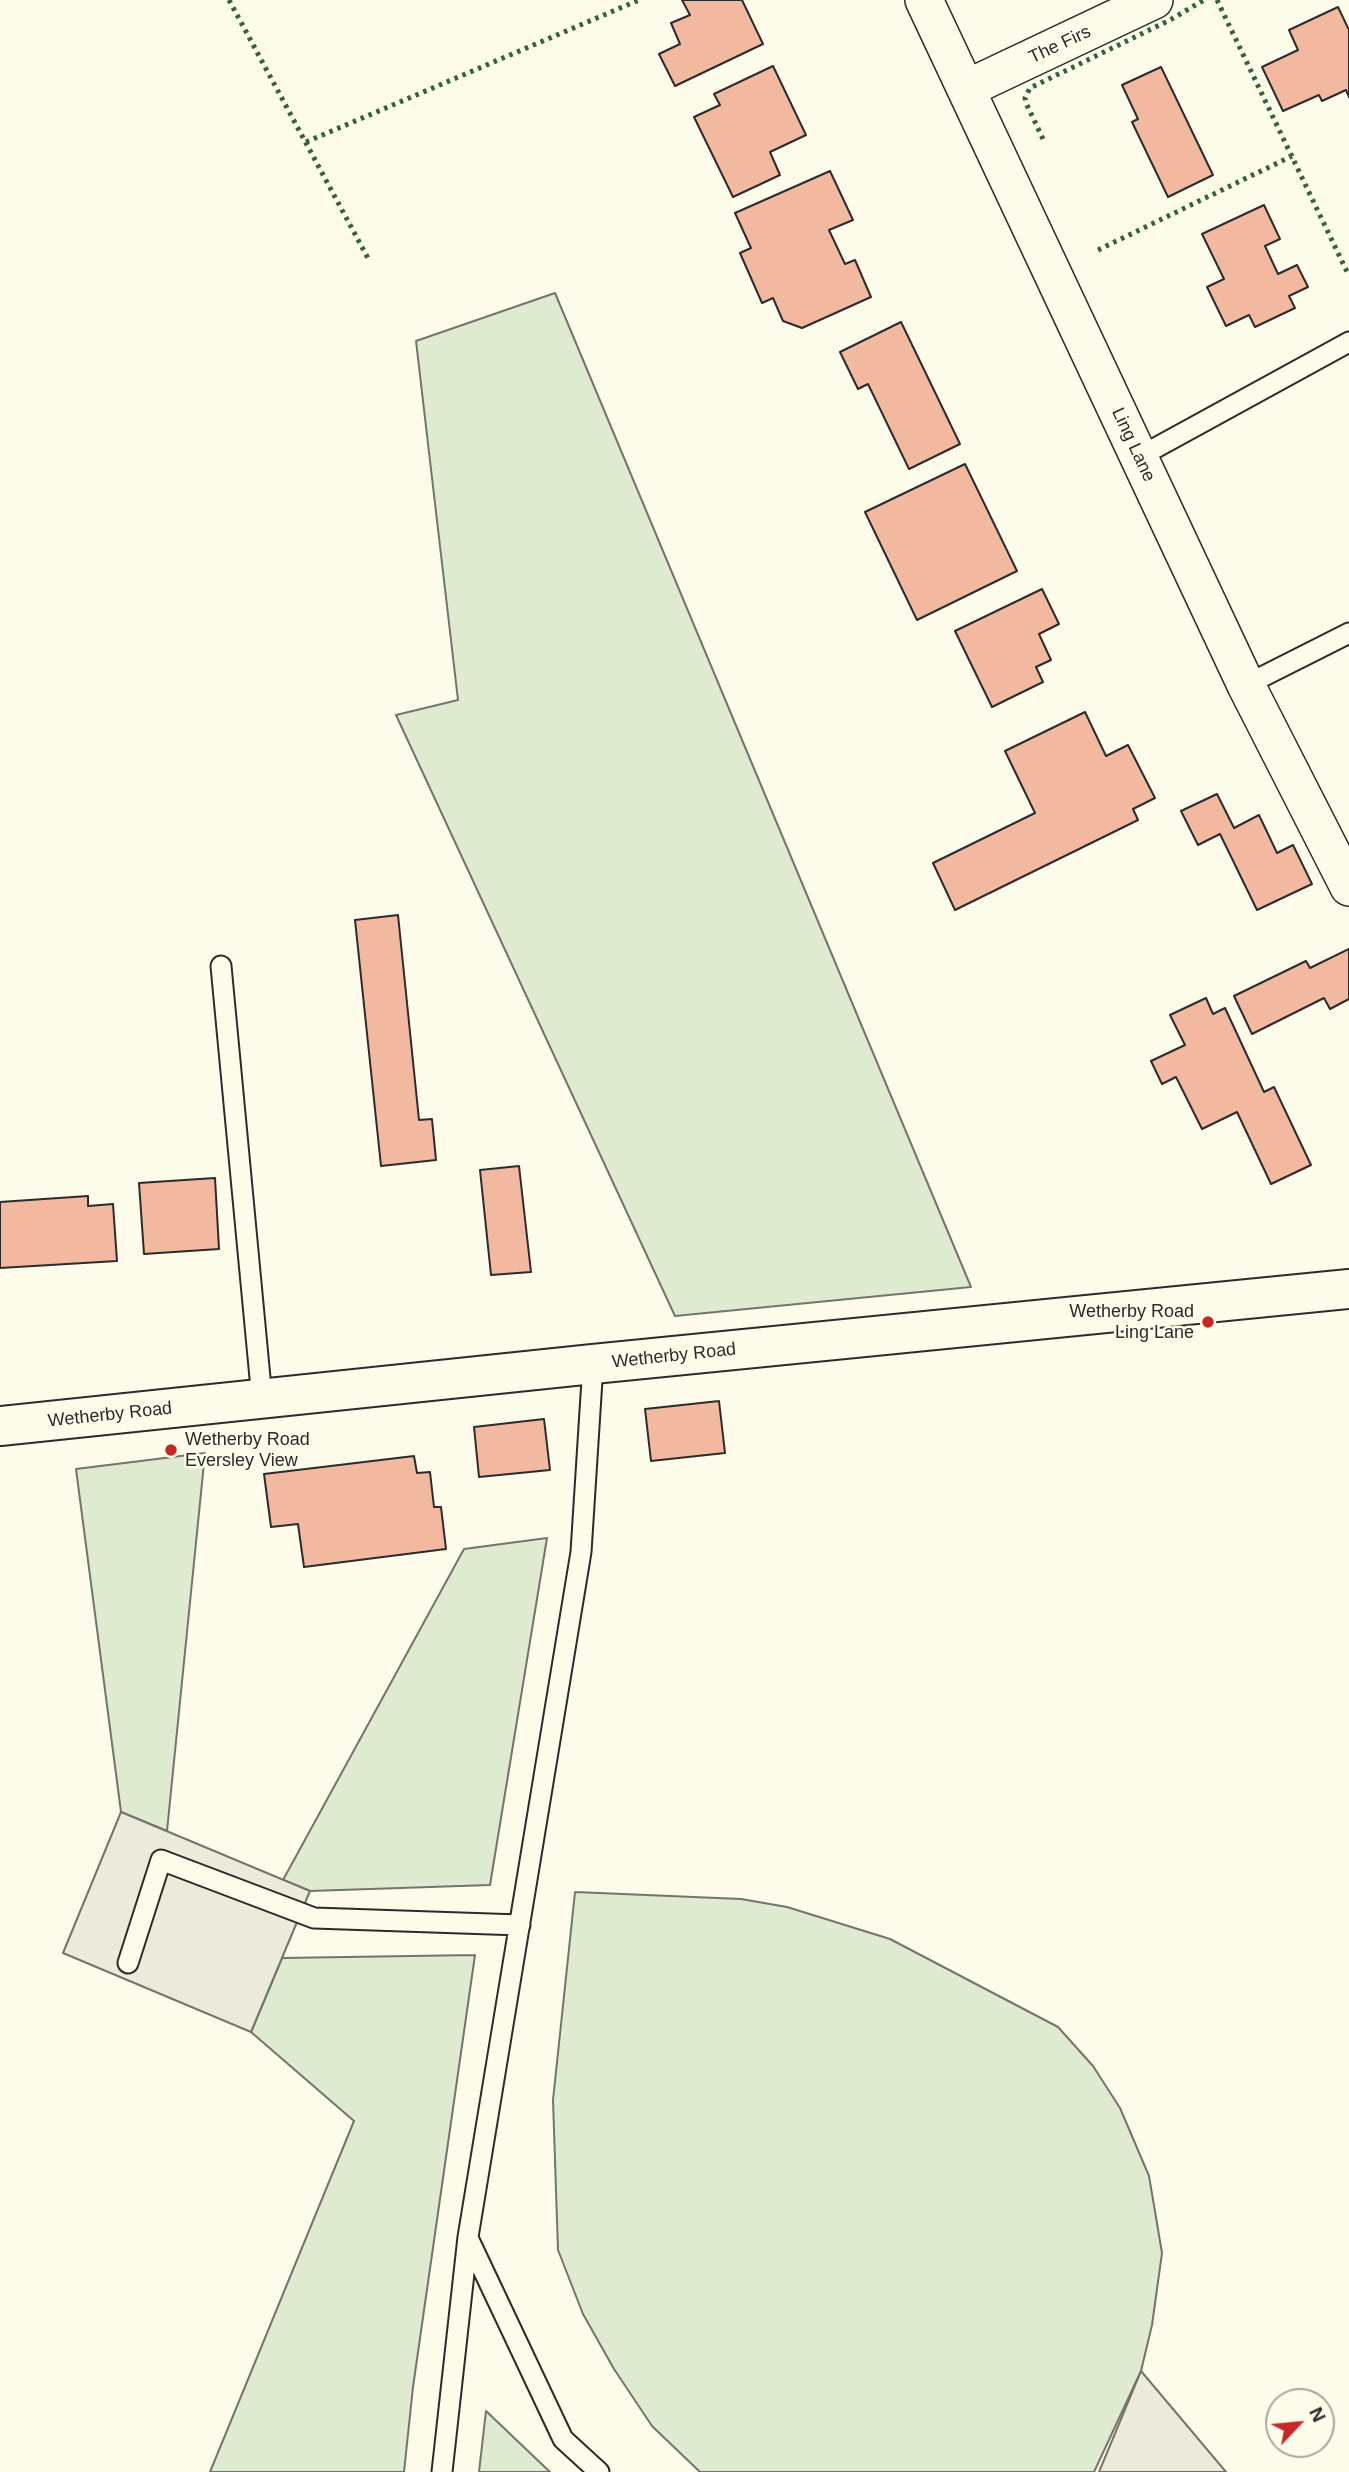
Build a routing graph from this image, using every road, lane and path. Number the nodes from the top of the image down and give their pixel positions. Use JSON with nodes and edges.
{"nodes":[{"id":1,"x":925,"y":0,"type":"edge"},
{"id":2,"x":1154,"y":0,"type":"edge"},
{"id":3,"x":966,"y":89,"type":"junction"},
{"id":4,"x":1349,"y":342,"type":"edge"},
{"id":5,"x":1139,"y":457,"type":"junction"},
{"id":6,"x":1349,"y":633,"type":"edge"},
{"id":7,"x":1246,"y":685,"type":"junction"},
{"id":8,"x":1349,"y":887,"type":"edge"},
{"id":9,"x":221,"y":966,"type":"dead end"},
{"id":10,"x":1349,"y":1289,"type":"edge"},
{"id":11,"x":593,"y":1364,"type":"junction"},
{"id":12,"x":262,"y":1399,"type":"junction"},
{"id":13,"x":0,"y":1426,"type":"edge"},
{"id":14,"x":520,"y":1925,"type":"junction"},
{"id":15,"x":128,"y":1963,"type":"dead end"},
{"id":16,"x":468,"y":2237,"type":"junction"},
{"id":17,"x":442,"y":2472,"type":"edge"},
{"id":18,"x":599,"y":2472,"type":"edge"}],
"edges":[{"from":1,"to":3,"type":"street","name":"Ling Lane"},
{"from":2,"to":3,"type":"street","name":"The Firs"},
{"from":3,"to":5,"type":"street","name":"Ling Lane"},
{"from":4,"to":5,"type":"lane"},
{"from":5,"to":7,"type":"street","name":"Ling Lane"},
{"from":6,"to":7,"type":"lane"},
{"from":7,"to":8,"type":"street","name":"Ling Lane"},
{"from":9,"to":12,"type":"lane"},
{"from":10,"to":11,"type":"main road","name":"Wetherby Road"},
{"from":11,"to":12,"type":"main road","name":"Wetherby Road"},
{"from":11,"to":14,"type":"lane"},
{"from":12,"to":13,"type":"main road","name":"Wetherby Road"},
{"from":14,"to":15,"type":"lane"},
{"from":14,"to":16,"type":"lane"},
{"from":16,"to":17,"type":"lane"},
{"from":16,"to":18,"type":"lane"}]}
